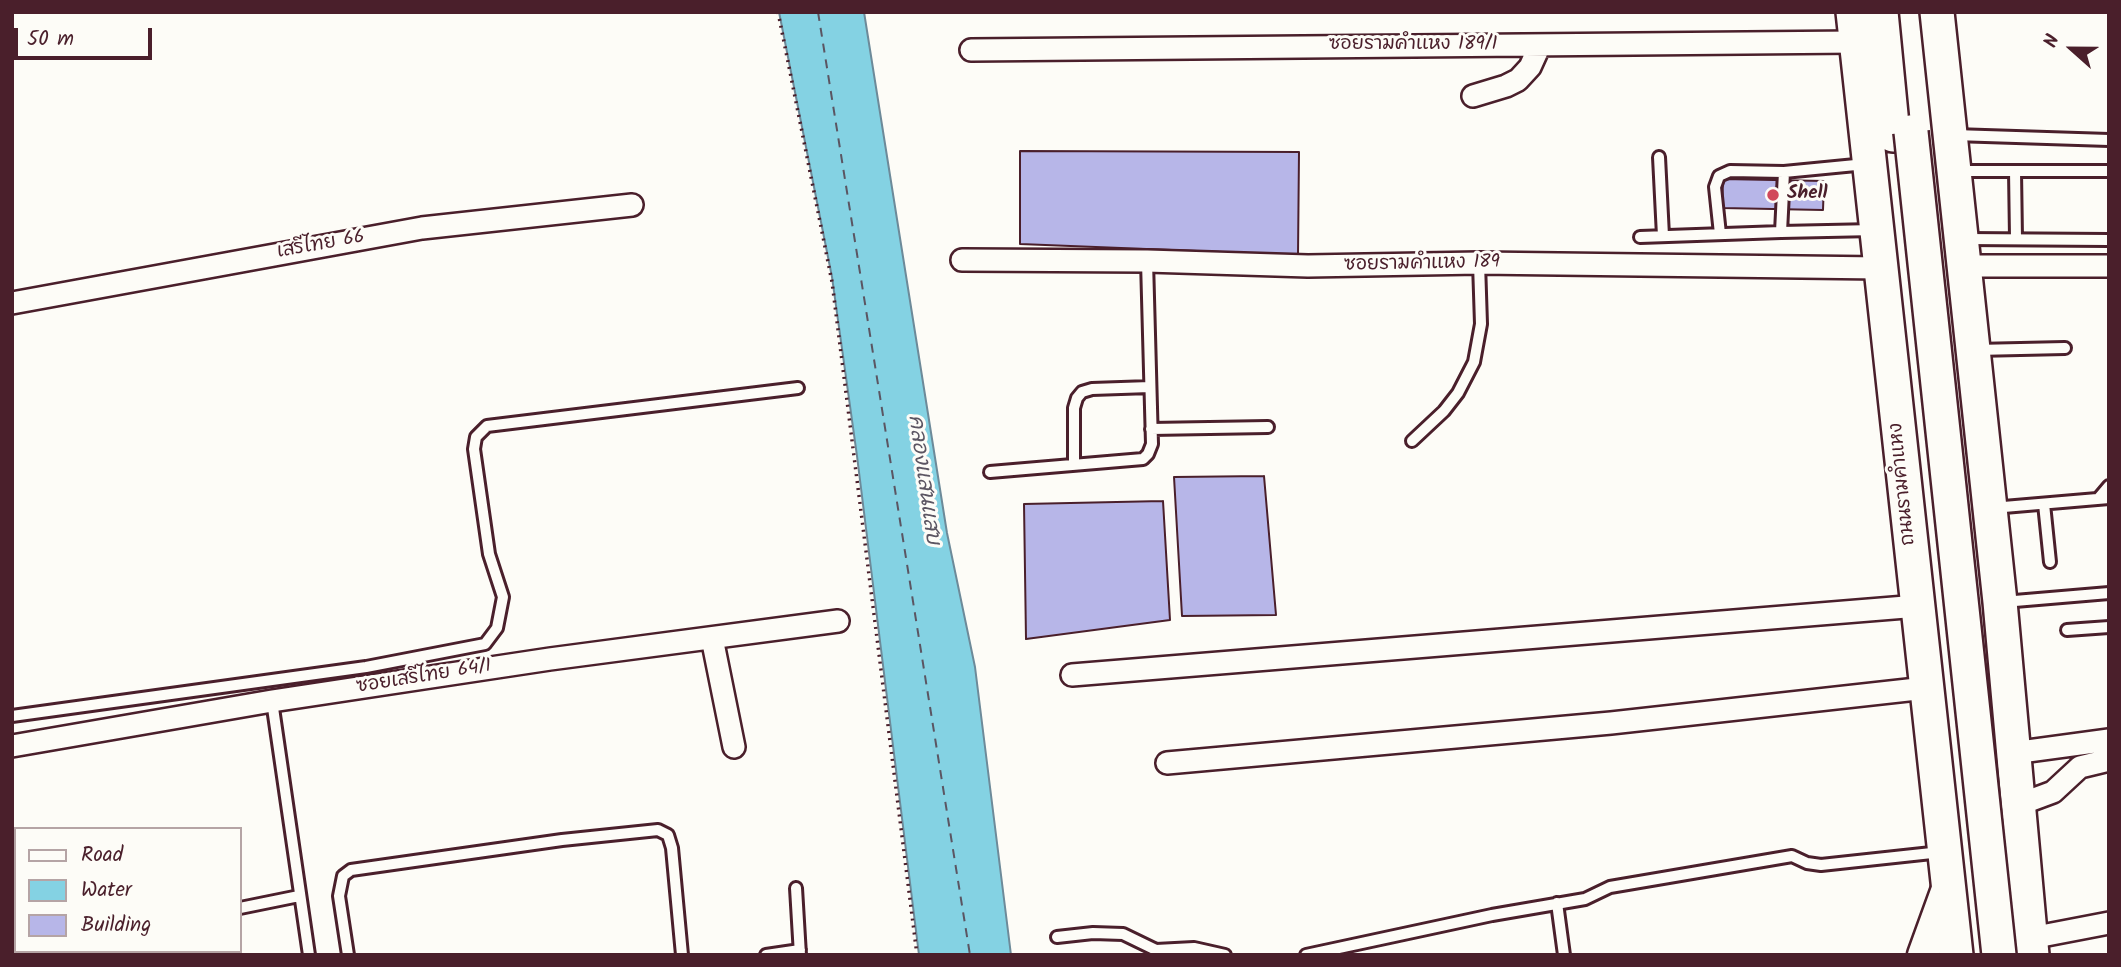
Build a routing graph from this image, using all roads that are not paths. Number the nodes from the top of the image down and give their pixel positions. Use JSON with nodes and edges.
{"nodes":[{"id":1,"x":1881,"y":12,"type":"edge"},
{"id":2,"x":1900,"y":12,"type":"edge"},
{"id":3,"x":1937,"y":12,"type":"edge"},
{"id":4,"x":1854,"y":27,"type":"edge"},
{"id":5,"x":1540,"y":45,"type":"junction"},
{"id":6,"x":971,"y":50,"type":"dead end"},
{"id":7,"x":1473,"y":96,"type":"dead end"},
{"id":8,"x":1902,"y":134,"type":"junction"},
{"id":9,"x":1950,"y":135,"type":"junction"},
{"id":10,"x":2109,"y":139,"type":"edge"},
{"id":11,"x":1659,"y":157,"type":"dead end"},
{"id":12,"x":1869,"y":164,"type":"junction"},
{"id":13,"x":1953,"y":171,"type":"junction"},
{"id":14,"x":2015,"y":171,"type":"junction"},
{"id":15,"x":2109,"y":171,"type":"edge"},
{"id":16,"x":1784,"y":172,"type":"junction"},
{"id":17,"x":632,"y":205,"type":"dead end"},
{"id":18,"x":1876,"y":230,"type":"junction"},
{"id":19,"x":1781,"y":232,"type":"junction"},
{"id":20,"x":1720,"y":234,"type":"junction"},
{"id":21,"x":1663,"y":236,"type":"junction"},
{"id":22,"x":1640,"y":237,"type":"dead end"},
{"id":23,"x":2016,"y":238,"type":"junction"},
{"id":24,"x":2109,"y":240,"type":"edge"},
{"id":25,"x":1963,"y":253,"type":"junction"},
{"id":26,"x":962,"y":260,"type":"dead end"},
{"id":27,"x":1147,"y":261,"type":"junction"},
{"id":28,"x":1479,"y":263,"type":"junction"},
{"id":29,"x":2109,"y":266,"type":"edge"},
{"id":30,"x":1881,"y":268,"type":"junction"},
{"id":31,"x":12,"y":303,"type":"edge"},
{"id":32,"x":2065,"y":348,"type":"dead end"},
{"id":33,"x":1974,"y":350,"type":"junction"},
{"id":34,"x":1150,"y":387,"type":"junction"},
{"id":35,"x":798,"y":388,"type":"dead end"},
{"id":36,"x":1268,"y":427,"type":"dead end"},
{"id":37,"x":1152,"y":429,"type":"junction"},
{"id":38,"x":1412,"y":441,"type":"dead end"},
{"id":39,"x":1074,"y":465,"type":"junction"},
{"id":40,"x":990,"y":472,"type":"dead end"},
{"id":41,"x":2109,"y":486,"type":"edge"},
{"id":42,"x":2103,"y":499,"type":"edge"},
{"id":43,"x":2045,"y":504,"type":"junction"},
{"id":44,"x":1990,"y":508,"type":"junction"},
{"id":45,"x":2050,"y":562,"type":"dead end"},
{"id":46,"x":2109,"y":593,"type":"edge"},
{"id":47,"x":2000,"y":602,"type":"junction"},
{"id":48,"x":1918,"y":606,"type":"junction"},
{"id":49,"x":838,"y":621,"type":"dead end"},
{"id":50,"x":2109,"y":627,"type":"edge"},
{"id":51,"x":2067,"y":630,"type":"dead end"},
{"id":52,"x":712,"y":638,"type":"junction"},
{"id":53,"x":1072,"y":676,"type":"dead end"},
{"id":54,"x":1926,"y":688,"type":"junction"},
{"id":55,"x":272,"y":701,"type":"junction"},
{"id":56,"x":12,"y":716,"type":"edge"},
{"id":57,"x":2109,"y":740,"type":"edge"},
{"id":58,"x":12,"y":746,"type":"edge"},
{"id":59,"x":734,"y":747,"type":"dead end"},
{"id":60,"x":2109,"y":760,"type":"edge"},
{"id":61,"x":2014,"y":761,"type":"junction"},
{"id":62,"x":1167,"y":762,"type":"dead end"},
{"id":63,"x":1937,"y":774,"type":"junction"},
{"id":64,"x":2018,"y":805,"type":"junction"},
{"id":65,"x":1945,"y":851,"type":"junction"},
{"id":66,"x":1948,"y":885,"type":"junction"},
{"id":67,"x":796,"y":888,"type":"dead end"},
{"id":68,"x":299,"y":895,"type":"junction"},
{"id":69,"x":1557,"y":903,"type":"junction"},
{"id":70,"x":242,"y":908,"type":"edge"},
{"id":71,"x":2109,"y":923,"type":"edge"},
{"id":72,"x":1057,"y":937,"type":"dead end"},
{"id":73,"x":2032,"y":947,"type":"edge"},
{"id":74,"x":800,"y":953,"type":"edge"},
{"id":75,"x":309,"y":955,"type":"edge"},
{"id":76,"x":348,"y":955,"type":"edge"},
{"id":77,"x":682,"y":955,"type":"edge"},
{"id":78,"x":766,"y":955,"type":"edge"},
{"id":79,"x":1225,"y":955,"type":"edge"},
{"id":80,"x":1306,"y":955,"type":"edge"},
{"id":81,"x":1564,"y":955,"type":"edge"},
{"id":82,"x":1923,"y":955,"type":"edge"},
{"id":83,"x":1956,"y":955,"type":"edge"},
{"id":84,"x":1981,"y":955,"type":"edge"},
{"id":85,"x":1999,"y":955,"type":"edge"}],
"edges":[{"from":1,"to":8,"type":"main road","name":"ถนนรามคำแหง"},
{"from":2,"to":8,"type":"main road","name":"ถนนรามคำแหง"},
{"from":3,"to":9,"type":"main road"},
{"from":4,"to":5,"type":"street","name":"ซอยรามคำแหง 189/1"},
{"from":4,"to":12,"type":"main road","name":"ถนนรามคำแหง"},
{"from":5,"to":6,"type":"street","name":"ซอยรามคำแหง 189/1"},
{"from":5,"to":7,"type":"street"},
{"from":8,"to":84,"type":"main road","name":"ถนนรามคำแหง"},
{"from":8,"to":85,"type":"main road","name":"ถนนรามคำแหง","bridge":true},
{"from":9,"to":10,"type":"lane"},
{"from":9,"to":13,"type":"main road"},
{"from":11,"to":21,"type":"lane"},
{"from":12,"to":16,"type":"lane"},
{"from":12,"to":18,"type":"main road","name":"ถนนรามคำแหง"},
{"from":13,"to":14,"type":"lane"},
{"from":13,"to":25,"type":"main road"},
{"from":14,"to":15,"type":"lane"},
{"from":14,"to":23,"type":"lane"},
{"from":16,"to":19,"type":"lane"},
{"from":16,"to":20,"type":"lane"},
{"from":17,"to":31,"type":"street","name":"เสรีไทย 66"},
{"from":18,"to":19,"type":"lane"},
{"from":18,"to":30,"type":"main road","name":"ถนนรามคำแหง"},
{"from":19,"to":20,"type":"lane"},
{"from":20,"to":21,"type":"lane"},
{"from":21,"to":22,"type":"lane"},
{"from":23,"to":24,"type":"lane"},
{"from":23,"to":25,"type":"lane"},
{"from":25,"to":29,"type":"street"},
{"from":25,"to":33,"type":"main road"},
{"from":26,"to":27,"type":"street","name":"ซอยรามคำแหง 189"},
{"from":27,"to":28,"type":"street","name":"ซอยรามคำแหง 189"},
{"from":27,"to":34,"type":"lane"},
{"from":28,"to":30,"type":"street","name":"ซอยรามคำแหง 189"},
{"from":28,"to":38,"type":"lane"},
{"from":30,"to":48,"type":"main road","name":"ถนนรามคำแหง"},
{"from":32,"to":33,"type":"lane"},
{"from":33,"to":44,"type":"main road"},
{"from":34,"to":37,"type":"lane"},
{"from":34,"to":39,"type":"lane"},
{"from":35,"to":56,"type":"lane"},
{"from":36,"to":37,"type":"lane"},
{"from":37,"to":39,"type":"lane"},
{"from":39,"to":40,"type":"lane"},
{"from":41,"to":42,"type":"lane"},
{"from":42,"to":43,"type":"lane"},
{"from":43,"to":44,"type":"lane"},
{"from":43,"to":45,"type":"lane"},
{"from":44,"to":47,"type":"main road"},
{"from":46,"to":47,"type":"lane"},
{"from":47,"to":61,"type":"main road"},
{"from":48,"to":53,"type":"street"},
{"from":48,"to":54,"type":"main road","name":"ถนนรามคำแหง"},
{"from":49,"to":52,"type":"street","name":"ซอยเสรีไทย 64/1"},
{"from":50,"to":51,"type":"lane"},
{"from":52,"to":55,"type":"street","name":"ซอยเสรีไทย 64/1"},
{"from":52,"to":59,"type":"street"},
{"from":54,"to":62,"type":"street"},
{"from":54,"to":63,"type":"main road","name":"ถนนรามคำแหง"},
{"from":55,"to":58,"type":"street","name":"ซอยเสรีไทย 64/1"},
{"from":55,"to":68,"type":"lane"},
{"from":57,"to":61,"type":"street"},
{"from":60,"to":64,"type":"street"},
{"from":61,"to":63,"type":"main road"},
{"from":61,"to":64,"type":"main road"},
{"from":63,"to":65,"type":"main road","name":"ถนนรามคำแหง"},
{"from":64,"to":73,"type":"main road"},
{"from":65,"to":66,"type":"main road","name":"ถนนรามคำแหง"},
{"from":65,"to":69,"type":"lane"},
{"from":66,"to":82,"type":"street"},
{"from":66,"to":83,"type":"main road","name":"ถนนรามคำแหง"},
{"from":67,"to":74,"type":"lane"},
{"from":68,"to":70,"type":"lane"},
{"from":68,"to":75,"type":"lane"},
{"from":69,"to":80,"type":"lane"},
{"from":69,"to":81,"type":"lane"},
{"from":71,"to":73,"type":"street"},
{"from":72,"to":79,"type":"lane"},
{"from":74,"to":78,"type":"lane"},
{"from":76,"to":77,"type":"lane"}]}
